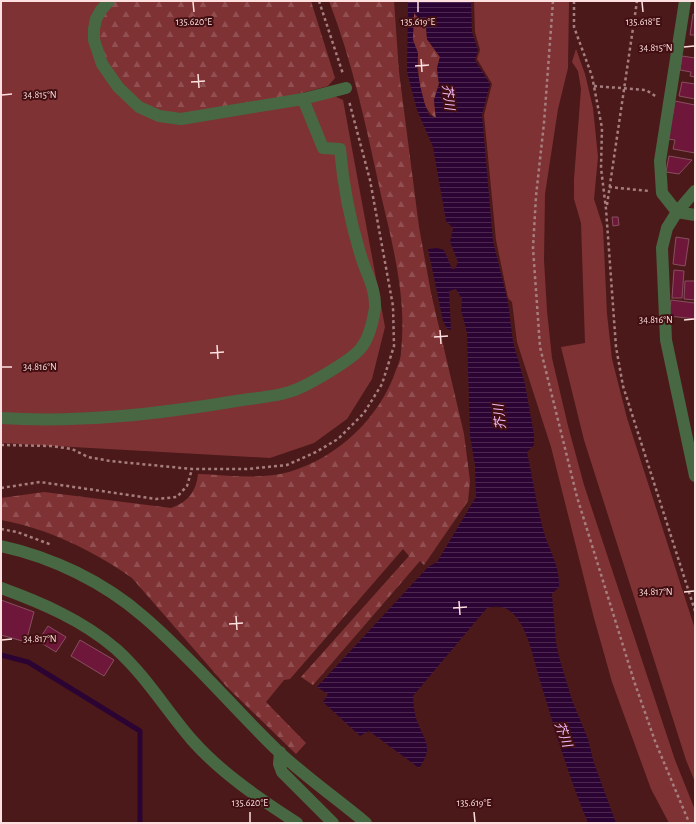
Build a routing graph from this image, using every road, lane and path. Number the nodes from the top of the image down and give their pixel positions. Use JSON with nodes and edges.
{"nodes":[{"id":1,"x":109,"y":1,"type":"edge"},
{"id":2,"x":319,"y":1,"type":"edge"},
{"id":3,"x":553,"y":1,"type":"edge"},
{"id":4,"x":574,"y":1,"type":"edge"},
{"id":5,"x":637,"y":1,"type":"edge"},
{"id":6,"x":685,"y":1,"type":"edge"},
{"id":7,"x":594,"y":86,"type":"junction"},
{"id":8,"x":624,"y":87,"type":"junction"},
{"id":9,"x":346,"y":88,"type":"junction"},
{"id":10,"x":646,"y":90,"type":"dead end"},
{"id":11,"x":303,"y":99,"type":"junction"},
{"id":12,"x":609,"y":187,"type":"junction"},
{"id":13,"x":695,"y":191,"type":"edge"},
{"id":14,"x":662,"y":193,"type":"junction"},
{"id":15,"x":606,"y":209,"type":"junction"},
{"id":16,"x":677,"y":212,"type":"junction"},
{"id":17,"x":695,"y":215,"type":"edge"},
{"id":18,"x":1,"y":418,"type":"edge"},
{"id":19,"x":1,"y":445,"type":"edge"},
{"id":20,"x":192,"y":469,"type":"junction"},
{"id":21,"x":695,"y":476,"type":"edge"},
{"id":22,"x":1,"y":488,"type":"edge"},
{"id":23,"x":1,"y":546,"type":"edge"},
{"id":24,"x":1,"y":588,"type":"edge"},
{"id":25,"x":695,"y":611,"type":"edge"},
{"id":26,"x":280,"y":752,"type":"junction"},
{"id":27,"x":688,"y":820,"type":"dead end"},
{"id":28,"x":297,"y":823,"type":"edge"},
{"id":29,"x":333,"y":823,"type":"edge"},
{"id":30,"x":366,"y":823,"type":"edge"}],
"edges":[{"from":1,"to":11,"type":"street"},
{"from":2,"to":9,"type":"path"},
{"from":3,"to":27,"type":"path"},
{"from":4,"to":7,"type":"path"},
{"from":5,"to":8,"type":"path"},
{"from":6,"to":14,"type":"street"},
{"from":7,"to":8,"type":"path"},
{"from":7,"to":15,"type":"path"},
{"from":8,"to":10,"type":"path"},
{"from":8,"to":12,"type":"path"},
{"from":9,"to":11,"type":"street"},
{"from":9,"to":20,"type":"path"},
{"from":11,"to":18,"type":"street"},
{"from":12,"to":14,"type":"path"},
{"from":12,"to":15,"type":"path"},
{"from":13,"to":16,"type":"street"},
{"from":14,"to":16,"type":"street"},
{"from":15,"to":25,"type":"path"},
{"from":16,"to":17,"type":"street"},
{"from":16,"to":21,"type":"street"},
{"from":19,"to":20,"type":"path"},
{"from":20,"to":22,"type":"path"},
{"from":23,"to":26,"type":"street"},
{"from":24,"to":28,"type":"street"},
{"from":26,"to":29,"type":"street"},
{"from":26,"to":30,"type":"street"}]}
